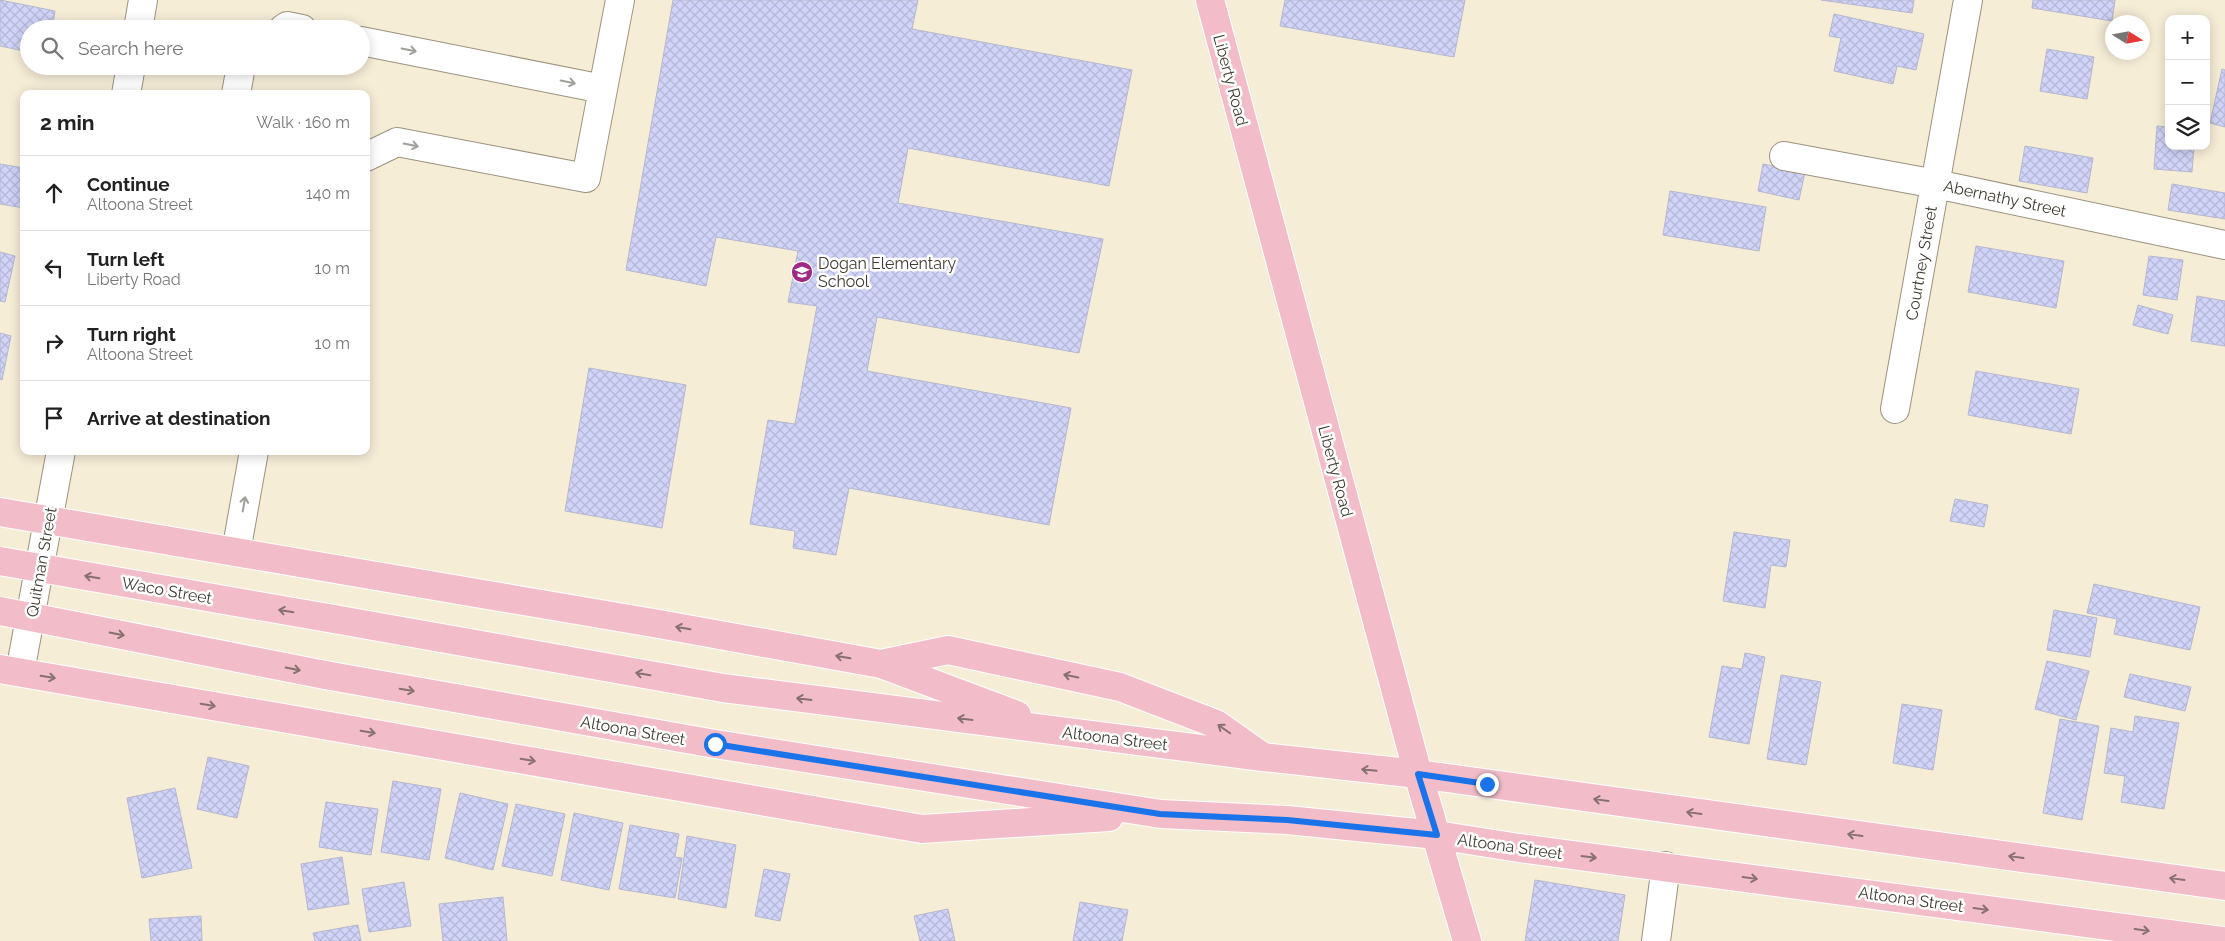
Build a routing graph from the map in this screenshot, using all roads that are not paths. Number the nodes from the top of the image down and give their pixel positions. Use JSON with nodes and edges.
{"nodes":[{"id":1,"x":143,"y":0,"type":"edge"},
{"id":2,"x":620,"y":0,"type":"edge"},
{"id":3,"x":1210,"y":0,"type":"edge"},
{"id":4,"x":1968,"y":0,"type":"edge"},
{"id":5,"x":140,"y":20,"type":"edge"},
{"id":6,"x":370,"y":42,"type":"edge"},
{"id":7,"x":129,"y":75,"type":"edge"},
{"id":8,"x":239,"y":75,"type":"edge"},
{"id":9,"x":603,"y":89,"type":"junction"},
{"id":10,"x":127,"y":90,"type":"edge"},
{"id":11,"x":237,"y":90,"type":"edge"},
{"id":12,"x":370,"y":155,"type":"edge"},
{"id":13,"x":1784,"y":156,"type":"dead end"},
{"id":14,"x":1936,"y":184,"type":"junction"},
{"id":15,"x":2225,"y":245,"type":"edge"},
{"id":16,"x":1895,"y":408,"type":"dead end"},
{"id":17,"x":60,"y":455,"type":"edge"},
{"id":18,"x":249,"y":455,"type":"edge"},
{"id":19,"x":0,"y":512,"type":"edge"},
{"id":20,"x":48,"y":521,"type":"junction"},
{"id":21,"x":236,"y":552,"type":"junction"},
{"id":22,"x":0,"y":561,"type":"edge"},
{"id":23,"x":0,"y":611,"type":"edge"},
{"id":24,"x":334,"y":619,"type":"joint"},
{"id":25,"x":881,"y":664,"type":"junction"},
{"id":26,"x":10,"y":670,"type":"edge"},
{"id":27,"x":1064,"y":732,"type":"junction"},
{"id":28,"x":1263,"y":757,"type":"junction"},
{"id":29,"x":1418,"y":774,"type":"junction"},
{"id":30,"x":1160,"y":814,"type":"junction"},
{"id":31,"x":1437,"y":835,"type":"junction"},
{"id":32,"x":1666,"y":866,"type":"junction"},
{"id":33,"x":2225,"y":886,"type":"edge"},
{"id":34,"x":1466,"y":941,"type":"edge"},
{"id":35,"x":1656,"y":941,"type":"edge"},
{"id":36,"x":2222,"y":941,"type":"edge"}],
"edges":[{"from":1,"to":5,"type":"street"},
{"from":2,"to":9,"type":"street"},
{"from":3,"to":29,"type":"main road","name":"Liberty Road"},
{"from":4,"to":14,"type":"street","name":"Courtney Street"},
{"from":6,"to":9,"type":"street","one_way":true},
{"from":7,"to":10,"type":"street"},
{"from":8,"to":11,"type":"street"},
{"from":12,"to":9,"type":"street","one_way":true},
{"from":13,"to":14,"type":"street","name":"Abernathy Street"},
{"from":14,"to":15,"type":"street","name":"Abernathy Street"},
{"from":14,"to":16,"type":"street","name":"Courtney Street"},
{"from":17,"to":20,"type":"street","name":"Quitman Street"},
{"from":21,"to":18,"type":"street","one_way":true},
{"from":19,"to":20,"type":"main road"},
{"from":20,"to":21,"type":"main road"},
{"from":20,"to":26,"type":"street","name":"Quitman Street"},
{"from":25,"to":21,"type":"main road","one_way":true},
{"from":24,"to":22,"type":"main road","name":"Waco Street","one_way":true,"bridge":true},
{"from":23,"to":30,"type":"main road","name":"Altoona Street","one_way":true,"bridge":true},
{"from":27,"to":24,"type":"main road","name":"Altoona Street","one_way":true},
{"from":25,"to":27,"type":"main road"},
{"from":28,"to":25,"type":"main road","one_way":true},
{"from":26,"to":30,"type":"main road","one_way":true},
{"from":27,"to":28,"type":"main road","name":"Altoona Street"},
{"from":29,"to":28,"type":"main road","name":"Altoona Street","one_way":true},
{"from":29,"to":31,"type":"main road","name":"Liberty Road"},
{"from":33,"to":29,"type":"main road","name":"Altoona Street","one_way":true},
{"from":30,"to":31,"type":"main road","name":"Altoona Street"},
{"from":31,"to":32,"type":"main road","name":"Altoona Street","one_way":true},
{"from":31,"to":34,"type":"main road","name":"Liberty Road"},
{"from":32,"to":35,"type":"street"},
{"from":32,"to":36,"type":"main road","name":"Altoona Street","one_way":true}]}
